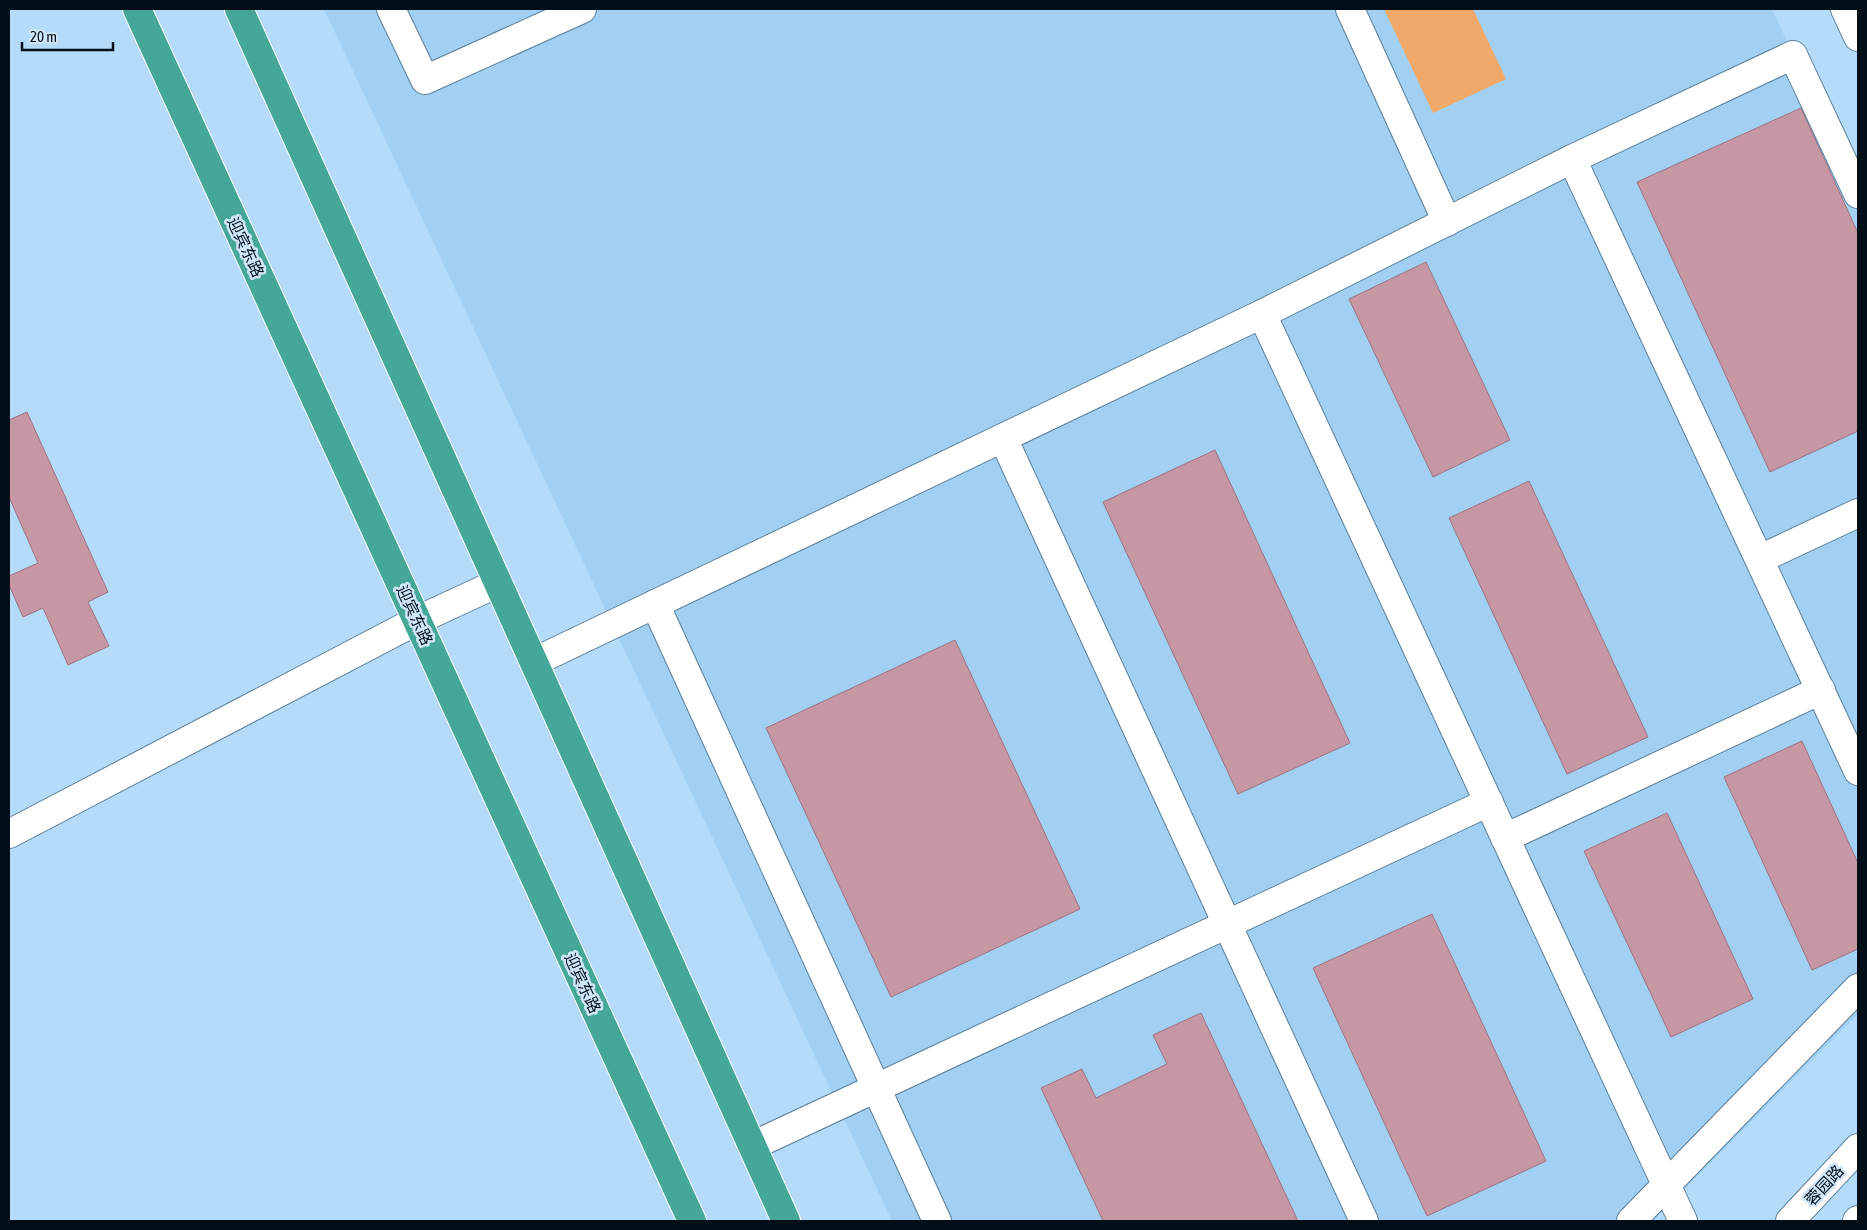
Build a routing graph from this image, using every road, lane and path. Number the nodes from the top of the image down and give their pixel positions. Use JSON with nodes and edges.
{"nodes":[{"id":1,"x":137,"y":9,"type":"edge"},
{"id":2,"x":238,"y":9,"type":"edge"},
{"id":3,"x":391,"y":9,"type":"edge"},
{"id":4,"x":582,"y":9,"type":"edge"},
{"id":5,"x":1350,"y":9,"type":"edge"},
{"id":6,"x":1845,"y":9,"type":"edge"},
{"id":7,"x":1858,"y":37,"type":"edge"},
{"id":8,"x":1572,"y":159,"type":"junction"},
{"id":9,"x":1858,"y":194,"type":"edge"},
{"id":10,"x":1447,"y":222,"type":"junction"},
{"id":11,"x":1262,"y":314,"type":"junction"},
{"id":12,"x":1003,"y":438,"type":"junction"},
{"id":13,"x":1858,"y":513,"type":"edge"},
{"id":14,"x":1760,"y":559,"type":"junction"},
{"id":15,"x":498,"y":583,"type":"junction"},
{"id":16,"x":655,"y":604,"type":"junction"},
{"id":17,"x":418,"y":620,"type":"junction"},
{"id":18,"x":534,"y":662,"type":"junction"},
{"id":19,"x":1821,"y":690,"type":"junction"},
{"id":20,"x":1858,"y":771,"type":"edge"},
{"id":21,"x":1489,"y":802,"type":"junction"},
{"id":22,"x":9,"y":834,"type":"edge"},
{"id":23,"x":1505,"y":838,"type":"junction"},
{"id":24,"x":1227,"y":924,"type":"junction"},
{"id":25,"x":1858,"y":988,"type":"edge"},
{"id":26,"x":876,"y":1088,"type":"junction"},
{"id":27,"x":752,"y":1146,"type":"junction"},
{"id":28,"x":1858,"y":1148,"type":"edge"},
{"id":29,"x":1666,"y":1185,"type":"junction"},
{"id":30,"x":692,"y":1221,"type":"edge"},
{"id":31,"x":786,"y":1221,"type":"edge"},
{"id":32,"x":937,"y":1221,"type":"edge"},
{"id":33,"x":1364,"y":1221,"type":"edge"},
{"id":34,"x":1632,"y":1221,"type":"edge"},
{"id":35,"x":1683,"y":1221,"type":"edge"},
{"id":36,"x":1790,"y":1221,"type":"edge"}],
"edges":[{"from":1,"to":17,"type":"highway","name":"迎宾东路"},
{"from":2,"to":15,"type":"highway"},
{"from":3,"to":4,"type":"street"},
{"from":5,"to":10,"type":"street"},
{"from":6,"to":7,"type":"street"},
{"from":8,"to":9,"type":"street"},
{"from":8,"to":10,"type":"street"},
{"from":8,"to":14,"type":"street"},
{"from":10,"to":11,"type":"street"},
{"from":11,"to":12,"type":"street"},
{"from":11,"to":21,"type":"street"},
{"from":12,"to":16,"type":"street"},
{"from":12,"to":24,"type":"street"},
{"from":13,"to":14,"type":"street"},
{"from":14,"to":19,"type":"street"},
{"from":15,"to":17,"type":"street"},
{"from":15,"to":18,"type":"highway"},
{"from":16,"to":18,"type":"street"},
{"from":16,"to":26,"type":"street"},
{"from":17,"to":22,"type":"street"},
{"from":17,"to":30,"type":"highway","name":"迎宾东路"},
{"from":18,"to":27,"type":"highway"},
{"from":19,"to":20,"type":"street"},
{"from":19,"to":23,"type":"street"},
{"from":21,"to":23,"type":"street"},
{"from":21,"to":24,"type":"street"},
{"from":23,"to":29,"type":"street"},
{"from":24,"to":26,"type":"street"},
{"from":24,"to":33,"type":"street"},
{"from":25,"to":29,"type":"street"},
{"from":26,"to":27,"type":"street"},
{"from":26,"to":32,"type":"street"},
{"from":27,"to":31,"type":"highway"},
{"from":28,"to":36,"type":"street","name":"蓉园路"},
{"from":29,"to":34,"type":"street"},
{"from":29,"to":35,"type":"street"}]}
